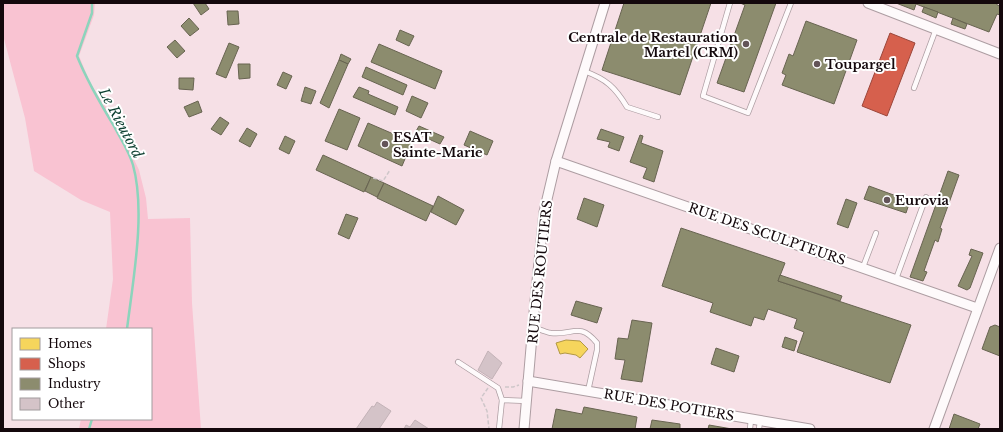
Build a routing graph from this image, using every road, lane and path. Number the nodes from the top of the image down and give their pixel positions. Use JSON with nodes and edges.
{"nodes":[{"id":1,"x":605,"y":3,"type":"edge"},
{"id":2,"x":730,"y":3,"type":"edge"},
{"id":3,"x":791,"y":3,"type":"edge"},
{"id":4,"x":868,"y":3,"type":"edge"},
{"id":5,"x":936,"y":29,"type":"junction"},
{"id":6,"x":1000,"y":54,"type":"edge"},
{"id":7,"x":584,"y":71,"type":"junction"},
{"id":8,"x":914,"y":88,"type":"dead end"},
{"id":9,"x":658,"y":117,"type":"dead end"},
{"id":10,"x":556,"y":161,"type":"junction"},
{"id":11,"x":390,"y":170,"type":"dead end"},
{"id":12,"x":373,"y":178,"type":"dead end"},
{"id":13,"x":926,"y":197,"type":"dead end"},
{"id":14,"x":876,"y":233,"type":"dead end"},
{"id":15,"x":1000,"y":248,"type":"edge"},
{"id":16,"x":863,"y":268,"type":"junction"},
{"id":17,"x":896,"y":279,"type":"junction"},
{"id":18,"x":977,"y":308,"type":"junction"},
{"id":19,"x":532,"y":327,"type":"junction"},
{"id":20,"x":458,"y":362,"type":"dead end"},
{"id":21,"x":528,"y":381,"type":"junction"},
{"id":22,"x":588,"y":391,"type":"junction"},
{"id":23,"x":502,"y":400,"type":"junction"},
{"id":24,"x":527,"y":401,"type":"junction"},
{"id":25,"x":751,"y":419,"type":"junction"},
{"id":26,"x":759,"y":425,"type":"edge"},
{"id":27,"x":499,"y":429,"type":"edge"},
{"id":28,"x":524,"y":429,"type":"edge"},
{"id":29,"x":750,"y":429,"type":"edge"},
{"id":30,"x":810,"y":429,"type":"edge"},
{"id":31,"x":934,"y":429,"type":"edge"}],
"edges":[{"from":1,"to":7,"type":"street","name":"RUE DES ROUTIERS"},
{"from":2,"to":3,"type":"lane"},
{"from":4,"to":5,"type":"street"},
{"from":5,"to":6,"type":"street"},
{"from":5,"to":8,"type":"lane"},
{"from":7,"to":9,"type":"lane"},
{"from":7,"to":10,"type":"street","name":"RUE DES ROUTIERS"},
{"from":10,"to":16,"type":"street","name":"RUE DES SCULPTEURS"},
{"from":10,"to":19,"type":"street","name":"RUE DES ROUTIERS"},
{"from":11,"to":12,"type":"path"},
{"from":13,"to":17,"type":"lane"},
{"from":14,"to":16,"type":"lane"},
{"from":15,"to":18,"type":"street"},
{"from":16,"to":17,"type":"street","name":"RUE DES SCULPTEURS"},
{"from":17,"to":18,"type":"street","name":"RUE DES SCULPTEURS"},
{"from":18,"to":31,"type":"street"},
{"from":19,"to":21,"type":"street","name":"RUE DES ROUTIERS"},
{"from":19,"to":22,"type":"lane"},
{"from":20,"to":23,"type":"lane"},
{"from":21,"to":22,"type":"street","name":"RUE DES POTIERS"},
{"from":21,"to":24,"type":"street","name":"RUE DES ROUTIERS"},
{"from":22,"to":25,"type":"street","name":"RUE DES POTIERS"},
{"from":23,"to":24,"type":"lane"},
{"from":23,"to":27,"type":"lane"},
{"from":24,"to":28,"type":"street","name":"RUE DES ROUTIERS"},
{"from":25,"to":26,"type":"street","name":"RUE DES POTIERS"},
{"from":25,"to":29,"type":"lane"},
{"from":26,"to":30,"type":"street","name":"RUE DES POTIERS"}]}
